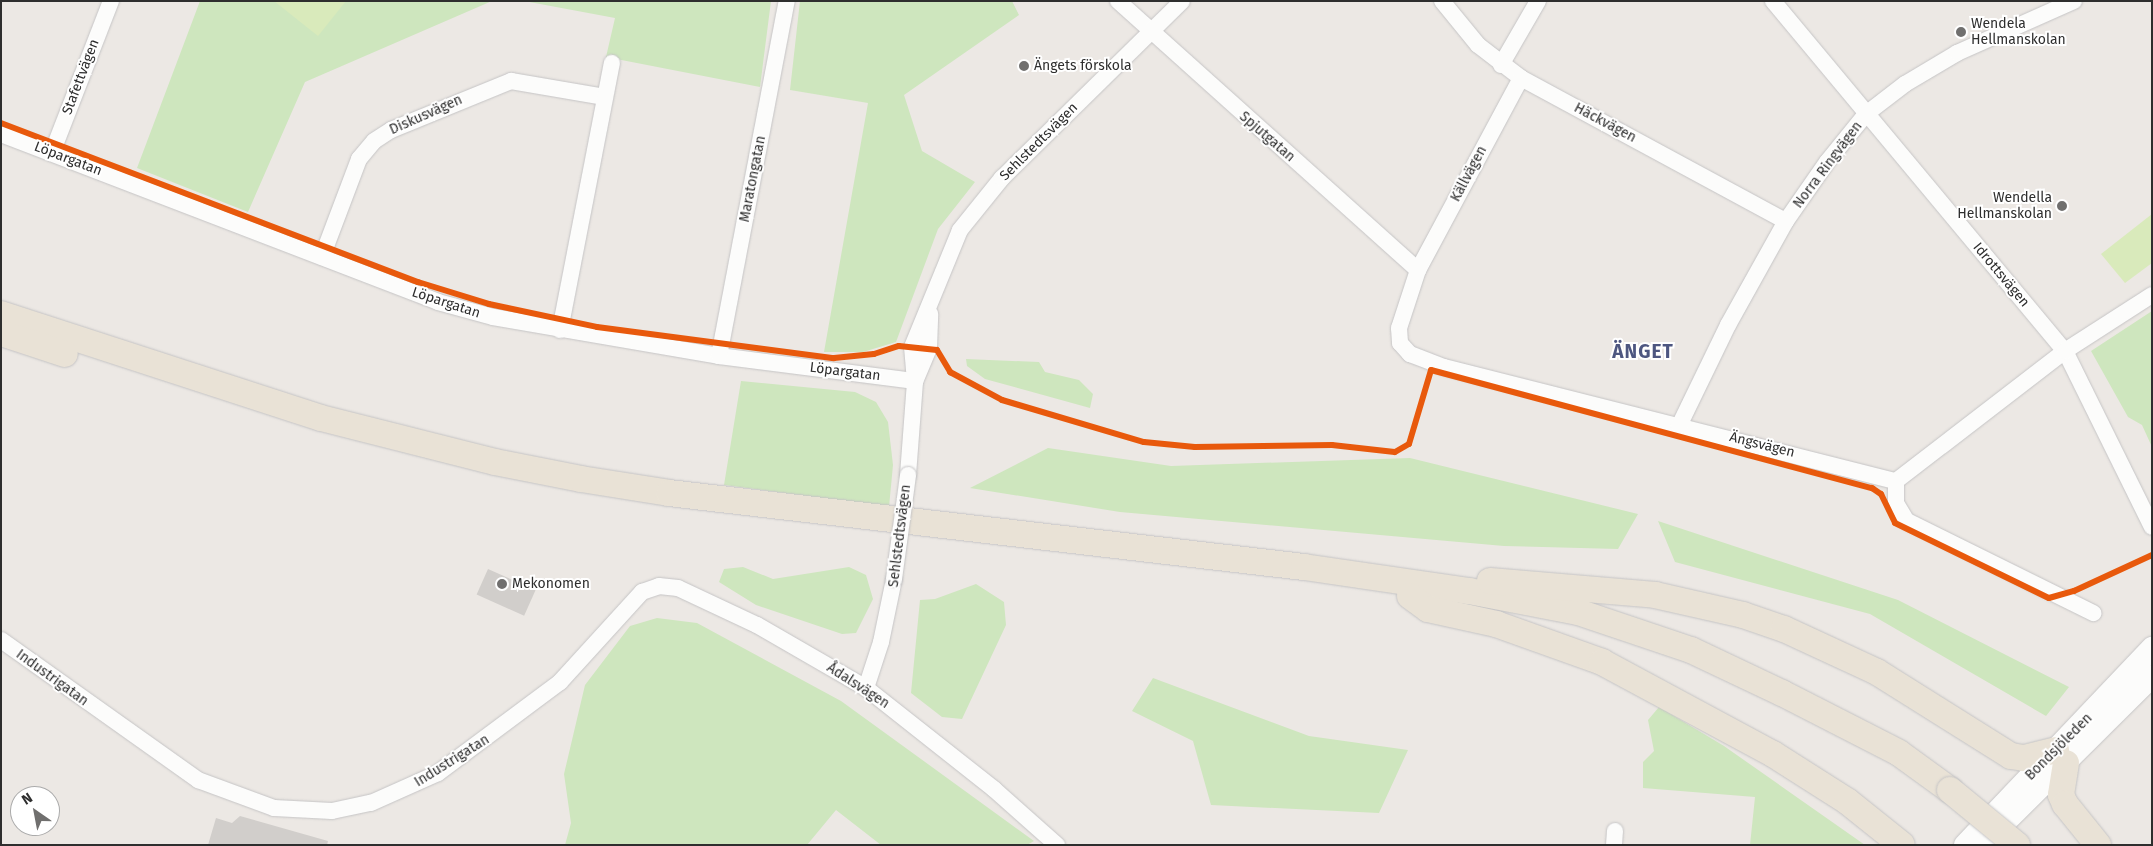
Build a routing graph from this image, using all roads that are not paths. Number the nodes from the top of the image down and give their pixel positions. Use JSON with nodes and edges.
{"nodes":[{"id":1,"x":110,"y":1,"type":"edge"},
{"id":2,"x":788,"y":1,"type":"edge"},
{"id":3,"x":1118,"y":1,"type":"edge"},
{"id":4,"x":1182,"y":1,"type":"edge"},
{"id":5,"x":1442,"y":1,"type":"edge"},
{"id":6,"x":1538,"y":1,"type":"edge"},
{"id":7,"x":1773,"y":1,"type":"edge"},
{"id":8,"x":2074,"y":1,"type":"edge"},
{"id":9,"x":1150,"y":31,"type":"junction"},
{"id":10,"x":612,"y":63,"type":"dead end"},
{"id":11,"x":1501,"y":66,"type":"junction"},
{"id":12,"x":1521,"y":78,"type":"junction"},
{"id":13,"x":605,"y":97,"type":"junction"},
{"id":14,"x":1866,"y":114,"type":"junction"},
{"id":15,"x":1,"y":134,"type":"edge"},
{"id":16,"x":52,"y":154,"type":"junction"},
{"id":17,"x":1786,"y":221,"type":"junction"},
{"id":18,"x":322,"y":257,"type":"junction"},
{"id":19,"x":1418,"y":270,"type":"junction"},
{"id":20,"x":2152,"y":296,"type":"edge"},
{"id":21,"x":1,"y":314,"type":"edge"},
{"id":22,"x":560,"y":330,"type":"junction"},
{"id":23,"x":1,"y":334,"type":"edge"},
{"id":24,"x":2065,"y":351,"type":"junction"},
{"id":25,"x":719,"y":356,"type":"junction"},
{"id":26,"x":915,"y":381,"type":"junction"},
{"id":27,"x":1679,"y":426,"type":"junction"},
{"id":28,"x":1896,"y":481,"type":"junction"},
{"id":29,"x":2152,"y":527,"type":"edge"},
{"id":30,"x":1443,"y":588,"type":"junction"},
{"id":31,"x":1410,"y":596,"type":"junction"},
{"id":32,"x":632,"y":600,"type":"joint"},
{"id":33,"x":2093,"y":613,"type":"dead end"},
{"id":34,"x":1,"y":640,"type":"edge"},
{"id":35,"x":2152,"y":648,"type":"edge"},
{"id":36,"x":2152,"y":676,"type":"edge"},
{"id":37,"x":866,"y":688,"type":"junction"},
{"id":38,"x":1782,"y":693,"type":"junction"},
{"id":39,"x":2061,"y":757,"type":"junction"},
{"id":40,"x":1057,"y":845,"type":"edge"},
{"id":41,"x":1902,"y":845,"type":"edge"},
{"id":42,"x":1965,"y":845,"type":"edge"},
{"id":43,"x":1982,"y":845,"type":"edge"},
{"id":44,"x":2017,"y":845,"type":"edge"},
{"id":45,"x":2098,"y":845,"type":"edge"}],
"edges":[{"from":1,"to":16,"type":"street","name":"Stafettvägen"},
{"from":2,"to":25,"type":"street","name":"Maratongatan"},
{"from":3,"to":9,"type":"street","name":"Spjutgatan"},
{"from":4,"to":9,"type":"street","name":"Sehlstedtsvägen"},
{"from":5,"to":11,"type":"street","name":"Häckvägen"},
{"from":6,"to":11,"type":"street"},
{"from":7,"to":14,"type":"street","name":"Idrottsvägen"},
{"from":8,"to":14,"type":"street","name":"Norra Ringvägen"},
{"from":9,"to":19,"type":"street","name":"Spjutgatan"},
{"from":9,"to":26,"type":"street","name":"Sehlstedtsvägen"},
{"from":10,"to":13,"type":"street"},
{"from":11,"to":12,"type":"street","name":"Häckvägen"},
{"from":12,"to":17,"type":"street","name":"Häckvägen"},
{"from":12,"to":19,"type":"street","name":"Källvägen"},
{"from":13,"to":18,"type":"street","name":"Diskusvägen"},
{"from":13,"to":22,"type":"street"},
{"from":14,"to":17,"type":"street","name":"Norra Ringvägen"},
{"from":14,"to":24,"type":"street","name":"Idrottsvägen"},
{"from":15,"to":16,"type":"street","name":"Löpargatan"},
{"from":16,"to":18,"type":"street","name":"Löpargatan"},
{"from":17,"to":27,"type":"street","name":"Norra Ringvägen"},
{"from":18,"to":22,"type":"street","name":"Löpargatan"},
{"from":19,"to":27,"type":"street","name":"Ängsvägen"},
{"from":20,"to":24,"type":"street"},
{"from":21,"to":30,"type":"highway"},
{"from":22,"to":25,"type":"street","name":"Löpargatan"},
{"from":23,"to":31,"type":"highway"},
{"from":24,"to":28,"type":"street"},
{"from":24,"to":29,"type":"street","name":"Idrottsvägen"},
{"from":25,"to":26,"type":"street","name":"Löpargatan"},
{"from":26,"to":37,"type":"street","name":"Sehlstedtsvägen","bridge":true},
{"from":27,"to":28,"type":"street","name":"Ängsvägen"},
{"from":28,"to":33,"type":"street"},
{"from":30,"to":38,"type":"highway"},
{"from":30,"to":39,"type":"highway"},
{"from":31,"to":38,"type":"highway"},
{"from":31,"to":41,"type":"highway"},
{"from":32,"to":34,"type":"street","name":"Industrigatan"},
{"from":32,"to":37,"type":"street","name":"Ådalsvägen"},
{"from":35,"to":39,"type":"main road","name":"Bondsjöleden"},
{"from":36,"to":39,"type":"main road","name":"Bondsjöleden"},
{"from":37,"to":40,"type":"street","name":"Ådalsvägen"},
{"from":38,"to":44,"type":"highway","bridge":true},
{"from":39,"to":42,"type":"main road","name":"Bondsjöleden"},
{"from":39,"to":43,"type":"main road","name":"Bondsjöleden"},
{"from":39,"to":45,"type":"highway"}]}
